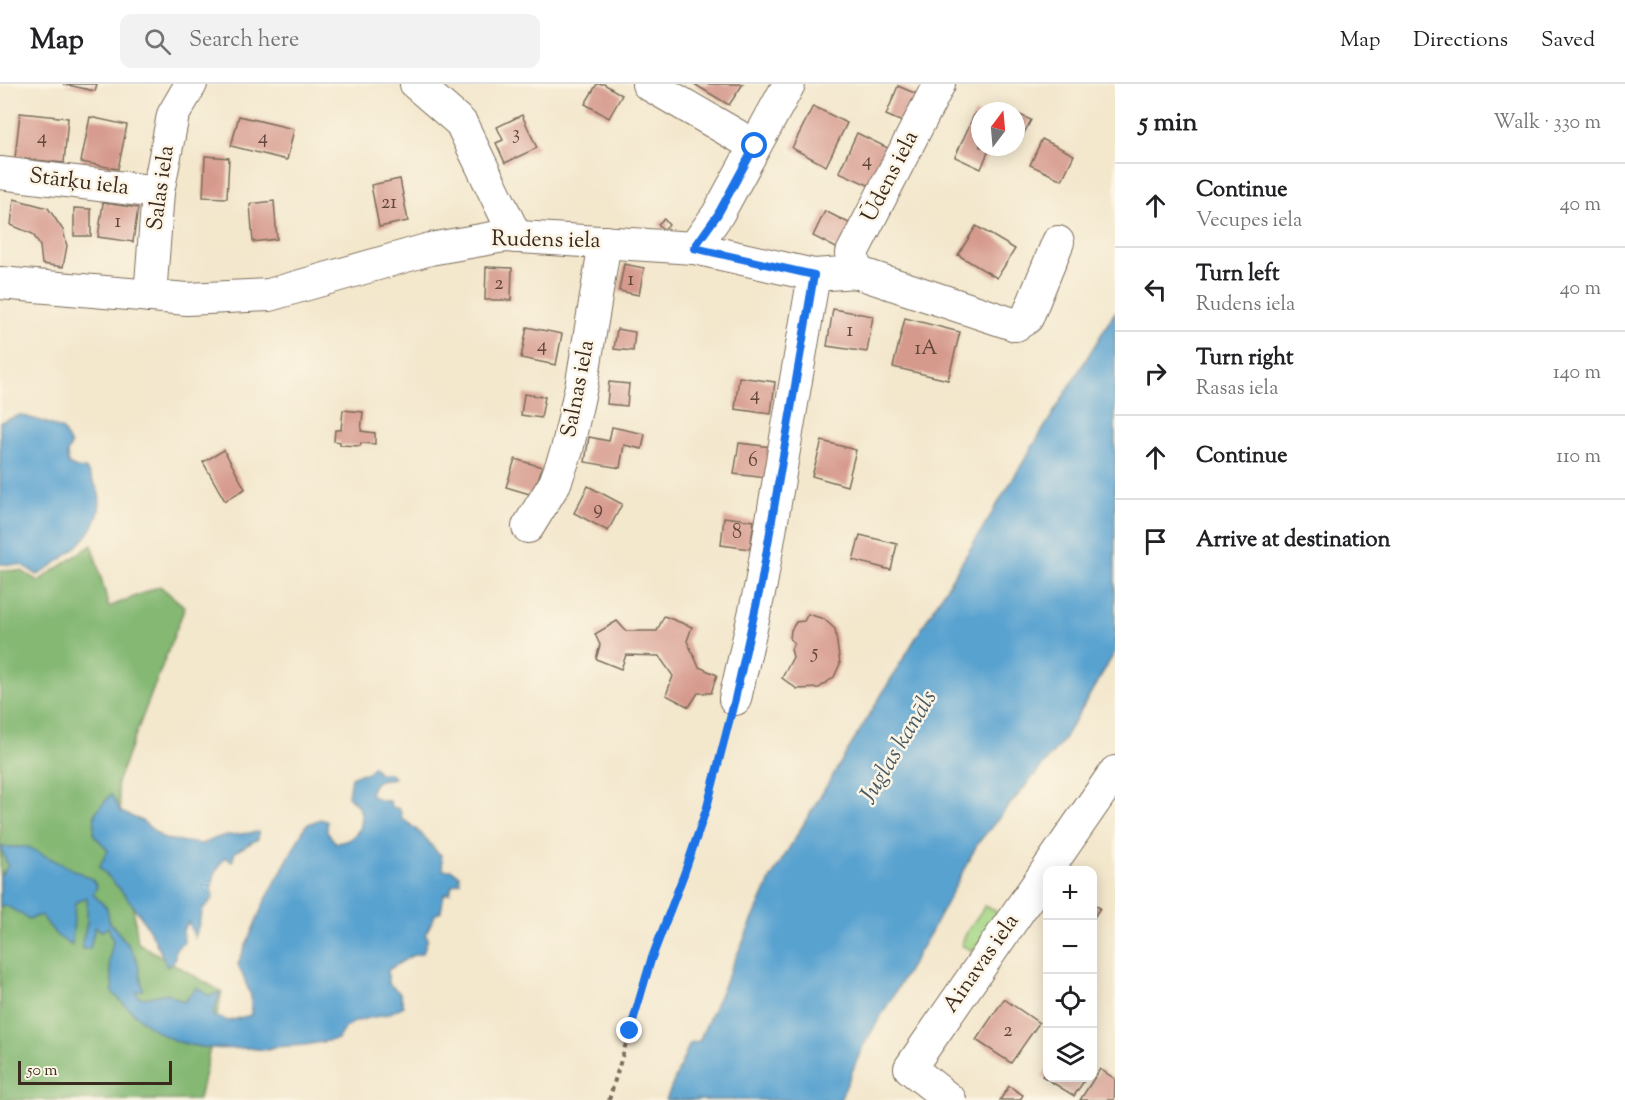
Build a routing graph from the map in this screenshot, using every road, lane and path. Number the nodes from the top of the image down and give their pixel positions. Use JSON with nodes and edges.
{"nodes":[{"id":1,"x":191,"y":84,"type":"edge"},
{"id":2,"x":416,"y":84,"type":"edge"},
{"id":3,"x":648,"y":84,"type":"edge"},
{"id":4,"x":789,"y":84,"type":"edge"},
{"id":5,"x":939,"y":84,"type":"edge"},
{"id":6,"x":755,"y":146,"type":"junction"},
{"id":7,"x":0,"y":173,"type":"edge"},
{"id":8,"x":158,"y":192,"type":"junction"},
{"id":9,"x":516,"y":237,"type":"junction"},
{"id":10,"x":605,"y":242,"type":"junction"},
{"id":11,"x":1058,"y":242,"type":"dead end"},
{"id":12,"x":694,"y":248,"type":"junction"},
{"id":13,"x":856,"y":272,"type":"junction"},
{"id":14,"x":814,"y":275,"type":"junction"},
{"id":15,"x":0,"y":283,"type":"edge"},
{"id":16,"x":150,"y":296,"type":"junction"},
{"id":17,"x":528,"y":527,"type":"dead end"},
{"id":18,"x":735,"y":699,"type":"joint"},
{"id":19,"x":1115,"y":772,"type":"edge"},
{"id":20,"x":609,"y":1100,"type":"edge"},
{"id":21,"x":950,"y":1100,"type":"edge"}],
"edges":[{"from":1,"to":8,"type":"street","name":"Salas iela"},
{"from":2,"to":9,"type":"street"},
{"from":3,"to":6,"type":"street"},
{"from":4,"to":6,"type":"street"},
{"from":5,"to":13,"type":"street","name":"Ūdens iela"},
{"from":6,"to":12,"type":"street"},
{"from":7,"to":8,"type":"street","name":"Stārķu iela"},
{"from":8,"to":16,"type":"street","name":"Salas iela"},
{"from":9,"to":10,"type":"street","name":"Rudens iela"},
{"from":9,"to":16,"type":"street","name":"Rudens iela"},
{"from":10,"to":12,"type":"street","name":"Rudens iela"},
{"from":10,"to":17,"type":"street","name":"Salnas iela"},
{"from":11,"to":13,"type":"street","name":"Rudens iela"},
{"from":12,"to":14,"type":"street","name":"Rudens iela"},
{"from":13,"to":14,"type":"street","name":"Rudens iela"},
{"from":14,"to":18,"type":"street"},
{"from":15,"to":16,"type":"street","name":"Rudens iela"},
{"from":18,"to":20,"type":"path"},
{"from":19,"to":21,"type":"street","name":"Ainavas iela"}]}
